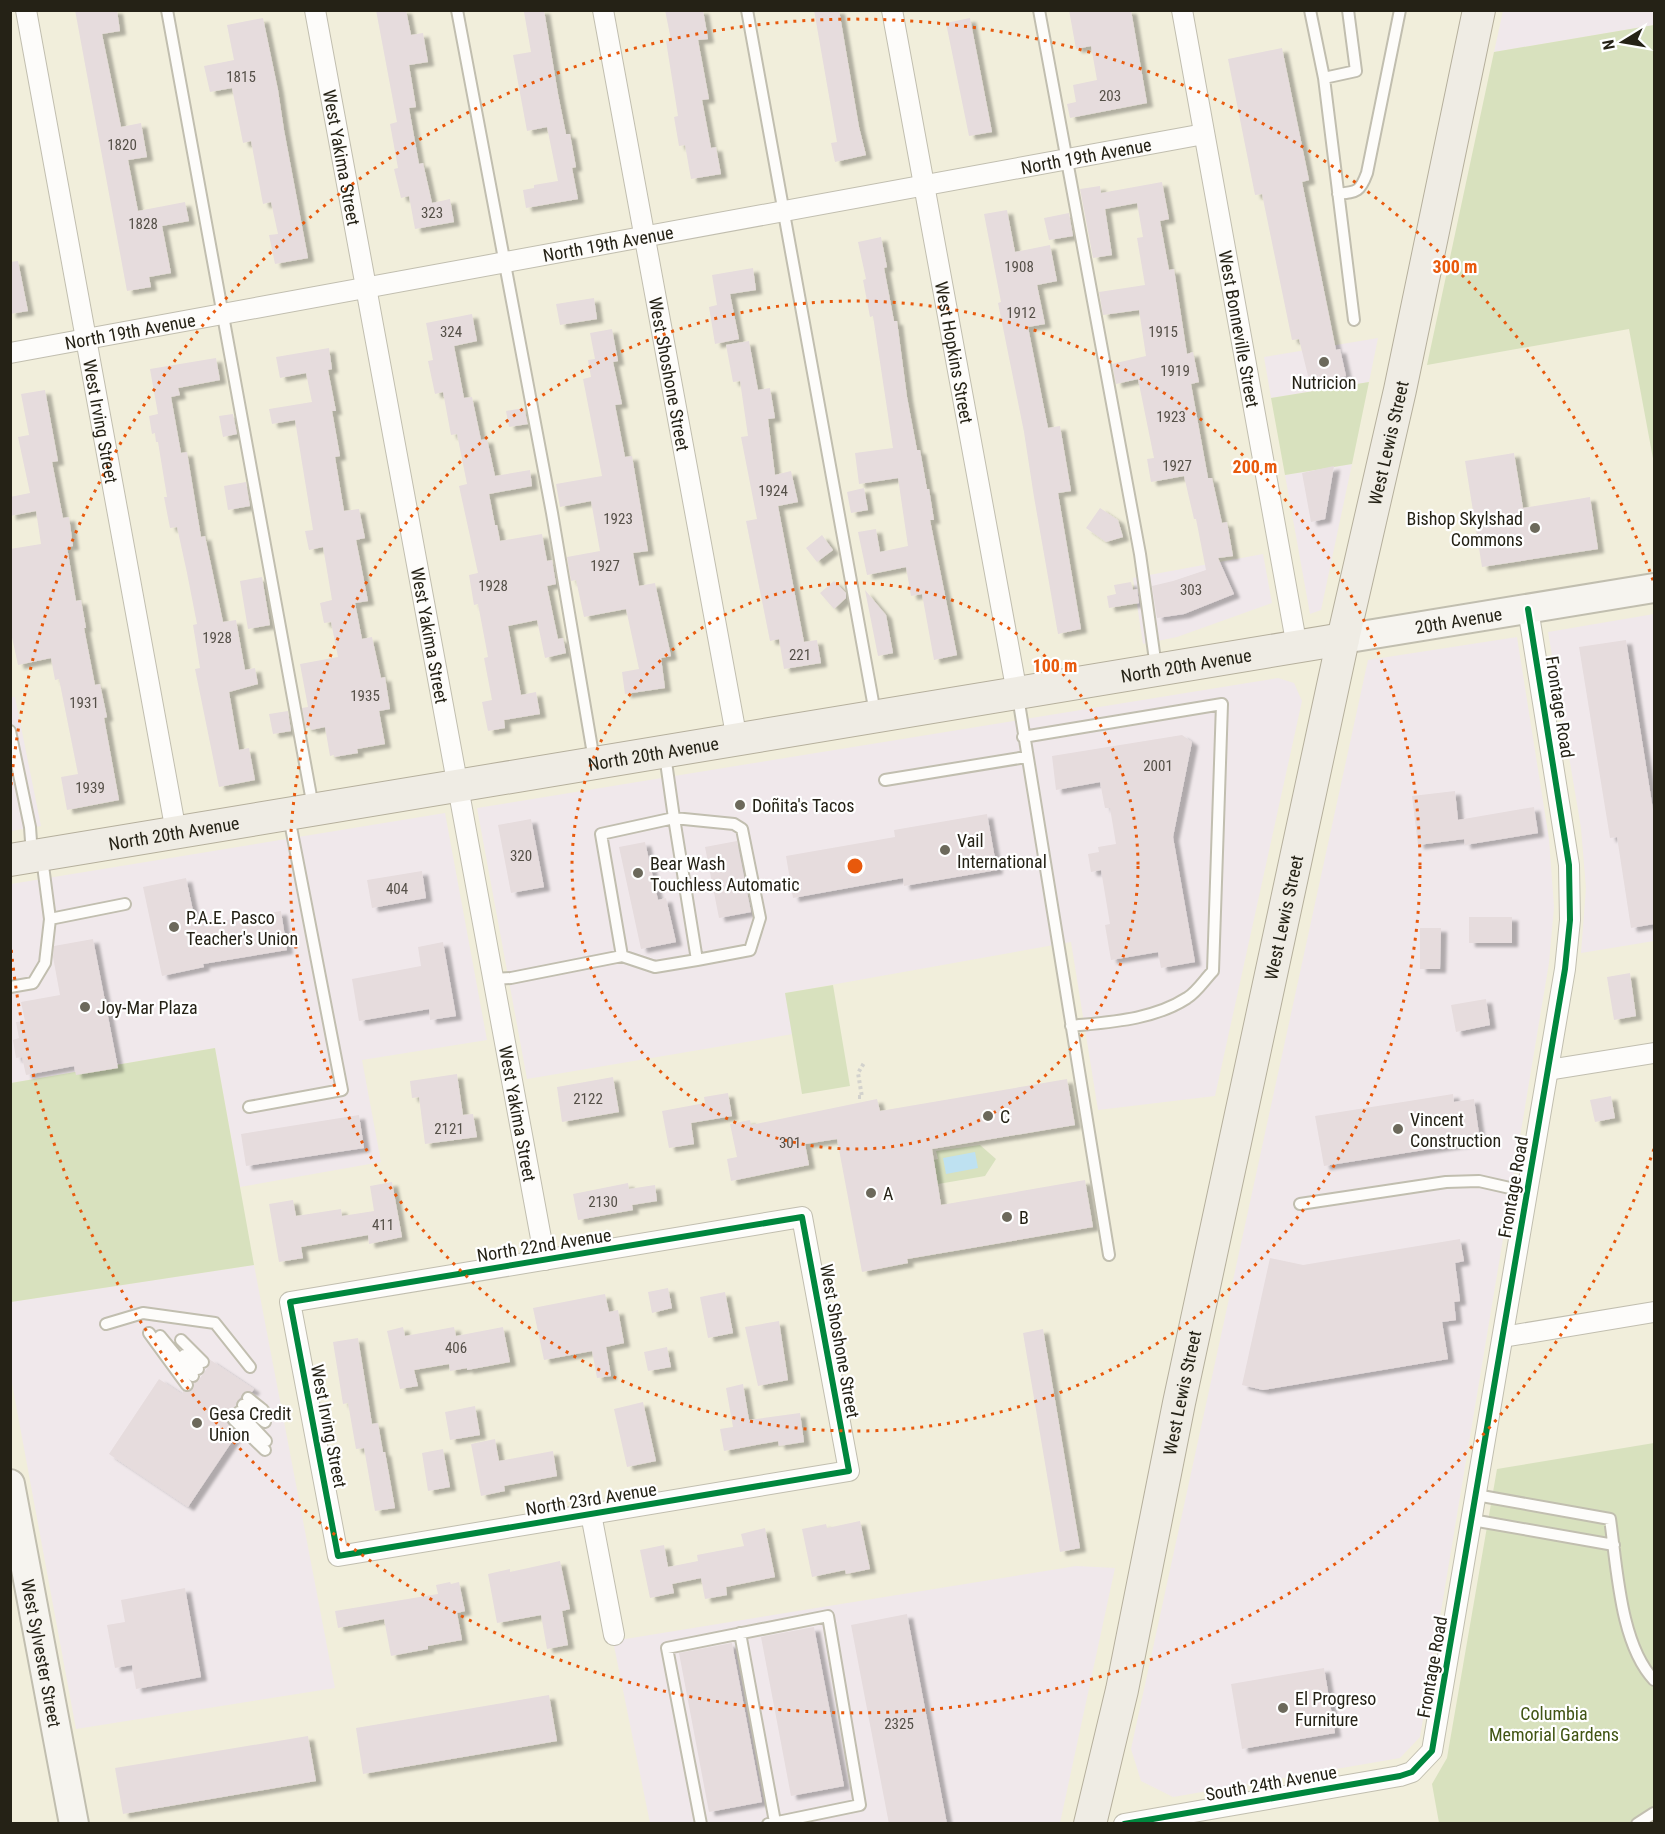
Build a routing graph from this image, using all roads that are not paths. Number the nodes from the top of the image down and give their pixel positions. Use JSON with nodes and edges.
{"nodes":[{"id":1,"x":26,"y":10,"type":"edge"},
{"id":2,"x":167,"y":10,"type":"edge"},
{"id":3,"x":315,"y":10,"type":"edge"},
{"id":4,"x":457,"y":10,"type":"edge"},
{"id":5,"x":603,"y":10,"type":"edge"},
{"id":6,"x":747,"y":10,"type":"edge"},
{"id":7,"x":892,"y":10,"type":"edge"},
{"id":8,"x":1039,"y":10,"type":"edge"},
{"id":9,"x":1182,"y":10,"type":"edge"},
{"id":10,"x":1310,"y":10,"type":"edge"},
{"id":11,"x":1348,"y":10,"type":"edge"},
{"id":12,"x":1400,"y":10,"type":"edge"},
{"id":13,"x":1479,"y":10,"type":"edge"},
{"id":14,"x":1324,"y":78,"type":"junction"},
{"id":15,"x":1204,"y":134,"type":"junction"},
{"id":16,"x":1067,"y":159,"type":"junction"},
{"id":17,"x":924,"y":185,"type":"junction"},
{"id":18,"x":1338,"y":194,"type":"junction"},
{"id":19,"x":784,"y":211,"type":"junction"},
{"id":20,"x":645,"y":237,"type":"junction"},
{"id":21,"x":504,"y":262,"type":"junction"},
{"id":22,"x":366,"y":288,"type":"junction"},
{"id":23,"x":222,"y":314,"type":"junction"},
{"id":24,"x":1354,"y":320,"type":"dead end"},
{"id":25,"x":86,"y":339,"type":"junction"},
{"id":26,"x":10,"y":353,"type":"edge"},
{"id":27,"x":1654,"y":588,"type":"edge"},
{"id":28,"x":1528,"y":609,"type":"junction"},
{"id":29,"x":1343,"y":639,"type":"junction"},
{"id":30,"x":1298,"y":647,"type":"junction"},
{"id":31,"x":1156,"y":670,"type":"junction"},
{"id":32,"x":1017,"y":693,"type":"junction"},
{"id":33,"x":876,"y":717,"type":"junction"},
{"id":34,"x":10,"y":731,"type":"edge"},
{"id":35,"x":1023,"y":737,"type":"junction"},
{"id":36,"x":737,"y":740,"type":"junction"},
{"id":37,"x":664,"y":752,"type":"junction"},
{"id":38,"x":1026,"y":757,"type":"junction"},
{"id":39,"x":595,"y":763,"type":"junction"},
{"id":40,"x":885,"y":780,"type":"dead end"},
{"id":41,"x":458,"y":786,"type":"junction"},
{"id":42,"x":301,"y":812,"type":"junction"},
{"id":43,"x":674,"y":818,"type":"junction"},
{"id":44,"x":176,"y":832,"type":"junction"},
{"id":45,"x":28,"y":857,"type":"edge"},
{"id":46,"x":125,"y":904,"type":"dead end"},
{"id":47,"x":50,"y":919,"type":"junction"},
{"id":48,"x":622,"y":956,"type":"junction"},
{"id":49,"x":697,"y":960,"type":"junction"},
{"id":50,"x":493,"y":980,"type":"junction"},
{"id":51,"x":10,"y":987,"type":"edge"},
{"id":52,"x":1071,"y":1026,"type":"junction"},
{"id":53,"x":1654,"y":1053,"type":"edge"},
{"id":54,"x":1548,"y":1070,"type":"junction"},
{"id":55,"x":249,"y":1107,"type":"dead end"},
{"id":56,"x":1527,"y":1192,"type":"junction"},
{"id":57,"x":1300,"y":1204,"type":"dead end"},
{"id":58,"x":802,"y":1217,"type":"joint"},
{"id":59,"x":1108,"y":1255,"type":"dead end"},
{"id":60,"x":545,"y":1260,"type":"junction"},
{"id":61,"x":290,"y":1302,"type":"joint"},
{"id":62,"x":1654,"y":1312,"type":"edge"},
{"id":63,"x":106,"y":1324,"type":"dead end"},
{"id":64,"x":1503,"y":1337,"type":"junction"},
{"id":65,"x":181,"y":1340,"type":"dead end"},
{"id":66,"x":250,"y":1367,"type":"dead end"},
{"id":67,"x":196,"y":1373,"type":"junction"},
{"id":68,"x":241,"y":1408,"type":"junction"},
{"id":69,"x":263,"y":1410,"type":"dead end"},
{"id":70,"x":264,"y":1422,"type":"dead end"},
{"id":71,"x":265,"y":1446,"type":"dead end"},
{"id":72,"x":849,"y":1471,"type":"joint"},
{"id":73,"x":10,"y":1484,"type":"edge"},
{"id":74,"x":1476,"y":1495,"type":"junction"},
{"id":75,"x":591,"y":1514,"type":"junction"},
{"id":76,"x":1472,"y":1520,"type":"junction"},
{"id":77,"x":1614,"y":1545,"type":"junction"},
{"id":78,"x":338,"y":1556,"type":"joint"},
{"id":79,"x":740,"y":1633,"type":"junction"},
{"id":80,"x":614,"y":1635,"type":"dead end"},
{"id":81,"x":1654,"y":1680,"type":"edge"},
{"id":82,"x":1420,"y":1765,"type":"joint"},
{"id":83,"x":1654,"y":1813,"type":"edge"},
{"id":84,"x":1227,"y":1815,"type":"edge"},
{"id":85,"x":772,"y":1823,"type":"edge"},
{"id":86,"x":74,"y":1824,"type":"edge"},
{"id":87,"x":701,"y":1824,"type":"edge"},
{"id":88,"x":1090,"y":1824,"type":"edge"},
{"id":89,"x":1124,"y":1824,"type":"edge"},
{"id":90,"x":1637,"y":1824,"type":"edge"}],
"edges":[{"from":1,"to":25,"type":"street","name":"West Irving Street"},
{"from":2,"to":23,"type":"lane"},
{"from":3,"to":22,"type":"street","name":"West Yakima Street"},
{"from":4,"to":21,"type":"lane"},
{"from":5,"to":20,"type":"street","name":"West Shoshone Street"},
{"from":6,"to":19,"type":"lane"},
{"from":7,"to":17,"type":"street","name":"West Hopkins Street"},
{"from":8,"to":16,"type":"lane"},
{"from":9,"to":15,"type":"street","name":"West Bonneville Street"},
{"from":10,"to":14,"type":"lane"},
{"from":11,"to":14,"type":"lane"},
{"from":12,"to":18,"type":"lane"},
{"from":13,"to":29,"type":"main road","name":"West Lewis Street"},
{"from":14,"to":18,"type":"lane"},
{"from":15,"to":16,"type":"street","name":"North 19th Avenue"},
{"from":15,"to":30,"type":"street","name":"West Bonneville Street"},
{"from":16,"to":17,"type":"street","name":"North 19th Avenue"},
{"from":16,"to":31,"type":"lane"},
{"from":17,"to":19,"type":"street","name":"North 19th Avenue"},
{"from":17,"to":32,"type":"street","name":"West Hopkins Street"},
{"from":18,"to":24,"type":"lane"},
{"from":19,"to":20,"type":"street","name":"North 19th Avenue"},
{"from":19,"to":33,"type":"lane"},
{"from":20,"to":21,"type":"street","name":"North 19th Avenue"},
{"from":20,"to":36,"type":"street","name":"West Shoshone Street"},
{"from":21,"to":22,"type":"street","name":"North 19th Avenue"},
{"from":21,"to":39,"type":"lane"},
{"from":22,"to":23,"type":"street","name":"North 19th Avenue"},
{"from":22,"to":41,"type":"street","name":"West Yakima Street"},
{"from":23,"to":25,"type":"street","name":"North 19th Avenue"},
{"from":23,"to":42,"type":"lane"},
{"from":25,"to":26,"type":"street","name":"North 19th Avenue"},
{"from":25,"to":44,"type":"street","name":"West Irving Street"},
{"from":27,"to":28,"type":"street","name":"20th Avenue"},
{"from":28,"to":29,"type":"street","name":"20th Avenue"},
{"from":28,"to":54,"type":"street","name":"Frontage Road"},
{"from":29,"to":30,"type":"main road","name":"20th Avenue"},
{"from":29,"to":88,"type":"main road","name":"West Lewis Street"},
{"from":30,"to":31,"type":"main road","name":"North 20th Avenue"},
{"from":31,"to":32,"type":"main road","name":"North 20th Avenue"},
{"from":32,"to":33,"type":"main road","name":"North 20th Avenue"},
{"from":32,"to":35,"type":"lane"},
{"from":33,"to":36,"type":"main road","name":"North 20th Avenue"},
{"from":34,"to":45,"type":"lane"},
{"from":35,"to":38,"type":"lane"},
{"from":35,"to":52,"type":"lane"},
{"from":36,"to":37,"type":"main road","name":"North 20th Avenue"},
{"from":37,"to":39,"type":"main road","name":"North 20th Avenue"},
{"from":37,"to":43,"type":"lane"},
{"from":38,"to":40,"type":"lane"},
{"from":38,"to":52,"type":"lane"},
{"from":39,"to":41,"type":"main road","name":"North 20th Avenue"},
{"from":41,"to":42,"type":"main road","name":"North 20th Avenue"},
{"from":41,"to":50,"type":"street","name":"West Yakima Street"},
{"from":42,"to":44,"type":"main road","name":"North 20th Avenue"},
{"from":42,"to":55,"type":"lane"},
{"from":43,"to":48,"type":"lane"},
{"from":43,"to":49,"type":"lane"},
{"from":43,"to":49,"type":"lane"},
{"from":44,"to":45,"type":"main road","name":"North 20th Avenue"},
{"from":45,"to":47,"type":"lane"},
{"from":46,"to":47,"type":"lane"},
{"from":47,"to":51,"type":"lane"},
{"from":48,"to":49,"type":"lane"},
{"from":48,"to":50,"type":"lane"},
{"from":50,"to":60,"type":"street","name":"West Yakima Street"},
{"from":52,"to":59,"type":"lane"},
{"from":53,"to":54,"type":"street"},
{"from":54,"to":56,"type":"street","name":"Frontage Road"},
{"from":56,"to":57,"type":"lane"},
{"from":56,"to":64,"type":"street","name":"Frontage Road"},
{"from":58,"to":60,"type":"street","name":"North 22nd Avenue"},
{"from":58,"to":72,"type":"street","name":"West Shoshone Street"},
{"from":60,"to":61,"type":"street","name":"North 22nd Avenue"},
{"from":61,"to":78,"type":"street","name":"West Irving Street"},
{"from":62,"to":64,"type":"street"},
{"from":63,"to":66,"type":"lane"},
{"from":64,"to":74,"type":"street","name":"Frontage Road"},
{"from":65,"to":67,"type":"lane"},
{"from":67,"to":67,"type":"lane"},
{"from":68,"to":69,"type":"lane"},
{"from":68,"to":70,"type":"lane"},
{"from":68,"to":71,"type":"lane"},
{"from":72,"to":75,"type":"street","name":"North 23rd Avenue"},
{"from":73,"to":86,"type":"street","name":"West Sylvester Street"},
{"from":74,"to":76,"type":"street","name":"Frontage Road"},
{"from":74,"to":77,"type":"lane"},
{"from":75,"to":78,"type":"street","name":"North 23rd Avenue"},
{"from":75,"to":80,"type":"street"},
{"from":76,"to":77,"type":"lane"},
{"from":76,"to":82,"type":"street","name":"Frontage Road"},
{"from":77,"to":81,"type":"lane"},
{"from":79,"to":85,"type":"lane"},
{"from":79,"to":85,"type":"lane"},
{"from":79,"to":87,"type":"lane"},
{"from":82,"to":84,"type":"street","name":"South 24th Avenue"},
{"from":83,"to":90,"type":"lane"},
{"from":84,"to":89,"type":"street","name":"South 24th Avenue"}]}
